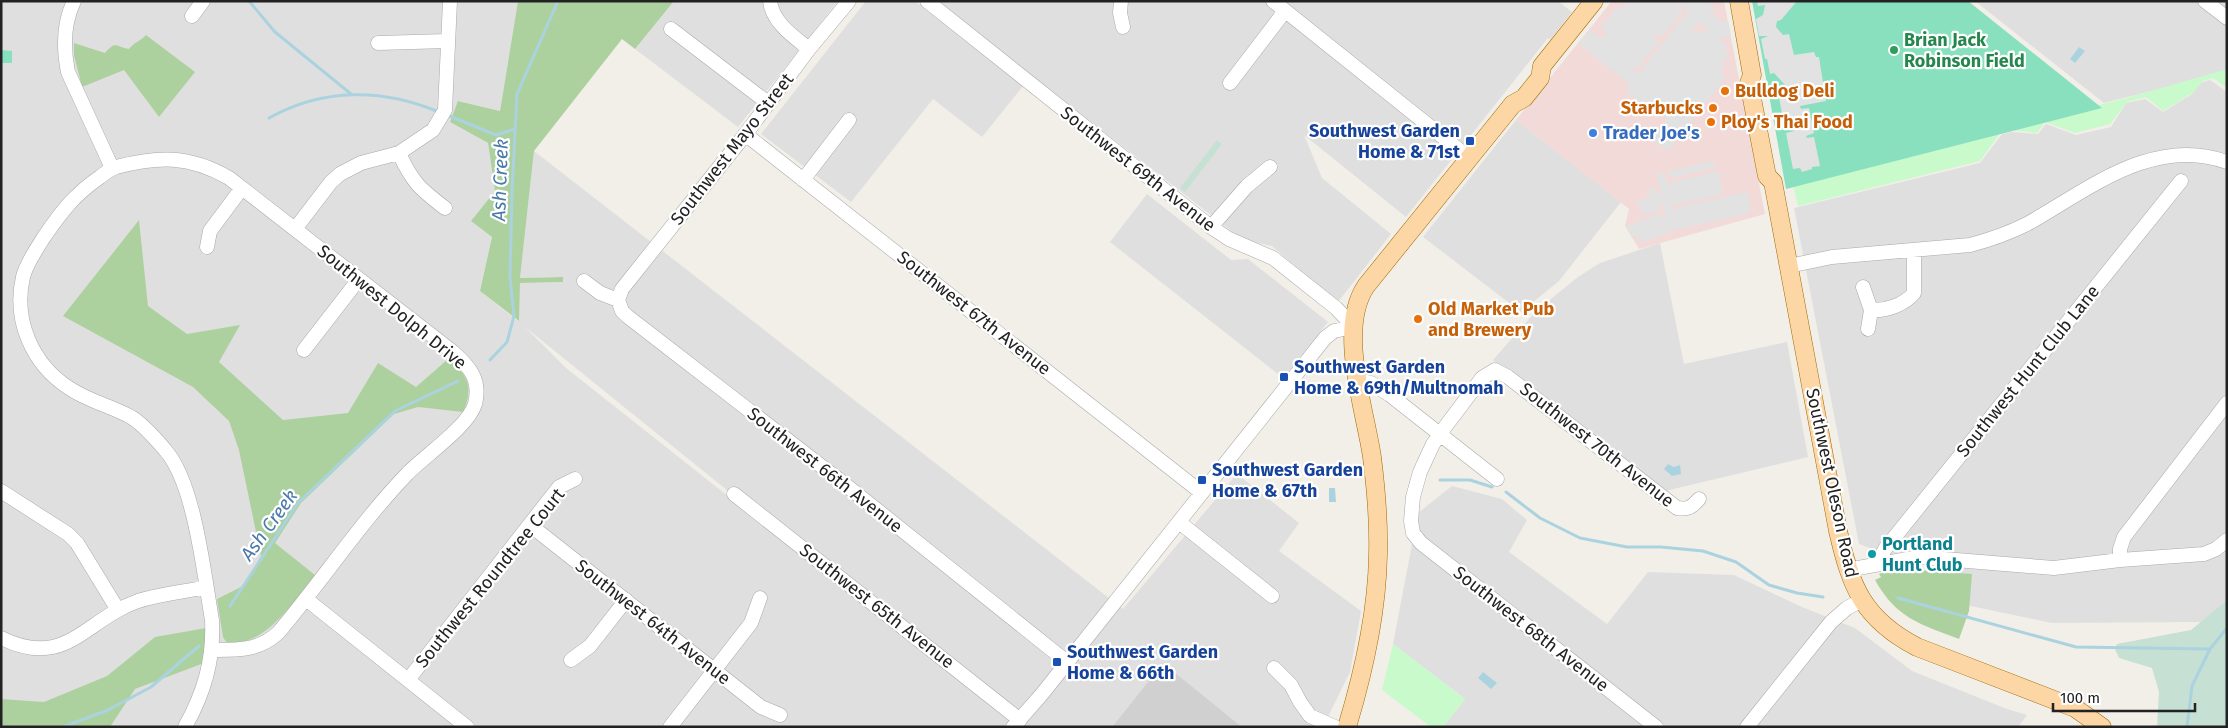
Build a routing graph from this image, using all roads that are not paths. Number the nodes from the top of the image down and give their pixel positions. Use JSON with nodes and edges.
{"nodes":[{"id":1,"x":74,"y":1,"type":"edge"},
{"id":2,"x":203,"y":1,"type":"edge"},
{"id":3,"x":450,"y":1,"type":"edge"},
{"id":4,"x":770,"y":1,"type":"edge"},
{"id":5,"x":849,"y":1,"type":"edge"},
{"id":6,"x":927,"y":1,"type":"edge"},
{"id":7,"x":1121,"y":1,"type":"edge"},
{"id":8,"x":1273,"y":1,"type":"edge"},
{"id":9,"x":1594,"y":1,"type":"edge"},
{"id":10,"x":1739,"y":1,"type":"edge"},
{"id":11,"x":2205,"y":1,"type":"edge"},
{"id":12,"x":1285,"y":11,"type":"junction"},
{"id":13,"x":192,"y":16,"type":"dead end"},
{"id":14,"x":2227,"y":18,"type":"edge"},
{"id":15,"x":1123,"y":27,"type":"dead end"},
{"id":16,"x":671,"y":29,"type":"dead end"},
{"id":17,"x":447,"y":41,"type":"junction"},
{"id":18,"x":378,"y":43,"type":"dead end"},
{"id":19,"x":810,"y":49,"type":"junction"},
{"id":20,"x":1230,"y":84,"type":"dead end"},
{"id":21,"x":768,"y":103,"type":"junction"},
{"id":22,"x":849,"y":120,"type":"dead end"},
{"id":23,"x":745,"y":134,"type":"junction"},
{"id":24,"x":399,"y":153,"type":"junction"},
{"id":25,"x":1468,"y":157,"type":"junction"},
{"id":26,"x":2227,"y":162,"type":"edge"},
{"id":27,"x":1270,"y":167,"type":"dead end"},
{"id":28,"x":112,"y":168,"type":"junction"},
{"id":29,"x":803,"y":180,"type":"junction"},
{"id":30,"x":2181,"y":181,"type":"dead end"},
{"id":31,"x":242,"y":188,"type":"junction"},
{"id":32,"x":445,"y":208,"type":"dead end"},
{"id":33,"x":1211,"y":227,"type":"junction"},
{"id":34,"x":295,"y":229,"type":"junction"},
{"id":35,"x":207,"y":247,"type":"dead end"},
{"id":36,"x":1914,"y":251,"type":"junction"},
{"id":37,"x":1789,"y":266,"type":"junction"},
{"id":38,"x":359,"y":279,"type":"junction"},
{"id":39,"x":584,"y":281,"type":"dead end"},
{"id":40,"x":1863,"y":287,"type":"dead end"},
{"id":41,"x":618,"y":300,"type":"junction"},
{"id":42,"x":1871,"y":310,"type":"junction"},
{"id":43,"x":1354,"y":327,"type":"junction"},
{"id":44,"x":1868,"y":329,"type":"dead end"},
{"id":45,"x":304,"y":350,"type":"dead end"},
{"id":46,"x":1358,"y":380,"type":"junction"},
{"id":47,"x":2227,"y":403,"type":"edge"},
{"id":48,"x":1440,"y":434,"type":"junction"},
{"id":49,"x":574,"y":479,"type":"dead end"},
{"id":50,"x":1497,"y":479,"type":"dead end"},
{"id":51,"x":1,"y":491,"type":"edge"},
{"id":52,"x":1202,"y":493,"type":"junction"},
{"id":53,"x":734,"y":494,"type":"dead end"},
{"id":54,"x":1699,"y":499,"type":"dead end"},
{"id":55,"x":1179,"y":522,"type":"junction"},
{"id":56,"x":530,"y":525,"type":"junction"},
{"id":57,"x":2227,"y":540,"type":"edge"},
{"id":58,"x":2120,"y":560,"type":"junction"},
{"id":59,"x":1877,"y":564,"type":"junction"},
{"id":60,"x":1848,"y":570,"type":"junction"},
{"id":61,"x":206,"y":587,"type":"junction"},
{"id":62,"x":1272,"y":596,"type":"dead end"},
{"id":63,"x":760,"y":598,"type":"dead end"},
{"id":64,"x":306,"y":599,"type":"junction"},
{"id":65,"x":626,"y":600,"type":"junction"},
{"id":66,"x":1862,"y":600,"type":"junction"},
{"id":67,"x":118,"y":610,"type":"junction"},
{"id":68,"x":1,"y":638,"type":"edge"},
{"id":69,"x":212,"y":650,"type":"junction"},
{"id":70,"x":571,"y":660,"type":"dead end"},
{"id":71,"x":1067,"y":662,"type":"junction"},
{"id":72,"x":1274,"y":668,"type":"dead end"},
{"id":73,"x":715,"y":670,"type":"junction"},
{"id":74,"x":408,"y":680,"type":"junction"},
{"id":75,"x":780,"y":714,"type":"dead end"},
{"id":76,"x":1016,"y":723,"type":"edge"},
{"id":77,"x":185,"y":727,"type":"edge"},
{"id":78,"x":467,"y":727,"type":"edge"},
{"id":79,"x":670,"y":727,"type":"edge"},
{"id":80,"x":1335,"y":727,"type":"edge"},
{"id":81,"x":1347,"y":727,"type":"edge"},
{"id":82,"x":1656,"y":727,"type":"edge"},
{"id":83,"x":1747,"y":727,"type":"edge"},
{"id":84,"x":2102,"y":727,"type":"edge"}],
"edges":[{"from":1,"to":28,"type":"street"},
{"from":2,"to":13,"type":"street"},
{"from":3,"to":17,"type":"street"},
{"from":4,"to":19,"type":"street"},
{"from":5,"to":19,"type":"street","name":"Southwest Mayo Street"},
{"from":6,"to":33,"type":"street","name":"Southwest 69th Avenue"},
{"from":7,"to":15,"type":"street"},
{"from":8,"to":12,"type":"street"},
{"from":9,"to":25,"type":"main road"},
{"from":10,"to":37,"type":"main road","name":"Southwest Oleson Road"},
{"from":11,"to":14,"type":"street"},
{"from":12,"to":20,"type":"street"},
{"from":12,"to":25,"type":"street"},
{"from":16,"to":21,"type":"street"},
{"from":17,"to":18,"type":"street"},
{"from":17,"to":24,"type":"street"},
{"from":19,"to":21,"type":"street","name":"Southwest Mayo Street"},
{"from":21,"to":23,"type":"street","name":"Southwest Mayo Street"},
{"from":22,"to":29,"type":"street"},
{"from":23,"to":29,"type":"street","name":"Southwest 67th Avenue"},
{"from":23,"to":41,"type":"street","name":"Southwest Mayo Street"},
{"from":24,"to":32,"type":"street"},
{"from":24,"to":34,"type":"street"},
{"from":25,"to":43,"type":"main road"},
{"from":26,"to":36,"type":"street"},
{"from":27,"to":33,"type":"street"},
{"from":28,"to":31,"type":"street","name":"Southwest Dolph Drive"},
{"from":28,"to":61,"type":"street"},
{"from":29,"to":52,"type":"street","name":"Southwest 67th Avenue"},
{"from":30,"to":59,"type":"street","name":"Southwest Hunt Club Lane"},
{"from":31,"to":34,"type":"street","name":"Southwest Dolph Drive"},
{"from":31,"to":35,"type":"street"},
{"from":33,"to":43,"type":"street","name":"Southwest 69th Avenue"},
{"from":34,"to":38,"type":"street","name":"Southwest Dolph Drive"},
{"from":36,"to":37,"type":"street"},
{"from":36,"to":42,"type":"street"},
{"from":37,"to":60,"type":"main road","name":"Southwest Oleson Road"},
{"from":38,"to":45,"type":"street"},
{"from":38,"to":64,"type":"street","name":"Southwest Dolph Drive"},
{"from":39,"to":41,"type":"street","name":"Southwest 66th Avenue"},
{"from":40,"to":42,"type":"street"},
{"from":41,"to":71,"type":"street","name":"Southwest 66th Avenue"},
{"from":42,"to":44,"type":"street"},
{"from":43,"to":46,"type":"main road"},
{"from":43,"to":52,"type":"street"},
{"from":46,"to":48,"type":"street"},
{"from":46,"to":81,"type":"main road"},
{"from":47,"to":58,"type":"street"},
{"from":48,"to":50,"type":"street"},
{"from":48,"to":54,"type":"street","name":"Southwest 70th Avenue"},
{"from":48,"to":82,"type":"street","name":"Southwest 68th Avenue"},
{"from":49,"to":56,"type":"street","name":"Southwest Roundtree Court"},
{"from":51,"to":67,"type":"street"},
{"from":52,"to":55,"type":"street"},
{"from":53,"to":76,"type":"street","name":"Southwest 65th Avenue"},
{"from":55,"to":62,"type":"street"},
{"from":55,"to":71,"type":"street"},
{"from":56,"to":65,"type":"street","name":"Southwest 64th Avenue"},
{"from":56,"to":74,"type":"street","name":"Southwest Roundtree Court"},
{"from":57,"to":58,"type":"street"},
{"from":58,"to":59,"type":"street"},
{"from":59,"to":60,"type":"street"},
{"from":60,"to":66,"type":"main road","name":"Southwest Oleson Road"},
{"from":61,"to":67,"type":"street"},
{"from":61,"to":69,"type":"street"},
{"from":63,"to":73,"type":"street"},
{"from":64,"to":69,"type":"street","name":"Southwest Dolph Drive"},
{"from":64,"to":74,"type":"street"},
{"from":65,"to":70,"type":"street"},
{"from":65,"to":73,"type":"street","name":"Southwest 64th Avenue"},
{"from":66,"to":83,"type":"street"},
{"from":66,"to":84,"type":"main road","name":"Southwest Oleson Road"},
{"from":67,"to":68,"type":"street"},
{"from":69,"to":77,"type":"street"},
{"from":71,"to":76,"type":"street"},
{"from":72,"to":80,"type":"street"},
{"from":73,"to":75,"type":"street","name":"Southwest 64th Avenue"},
{"from":73,"to":79,"type":"street"},
{"from":74,"to":78,"type":"street"}]}
